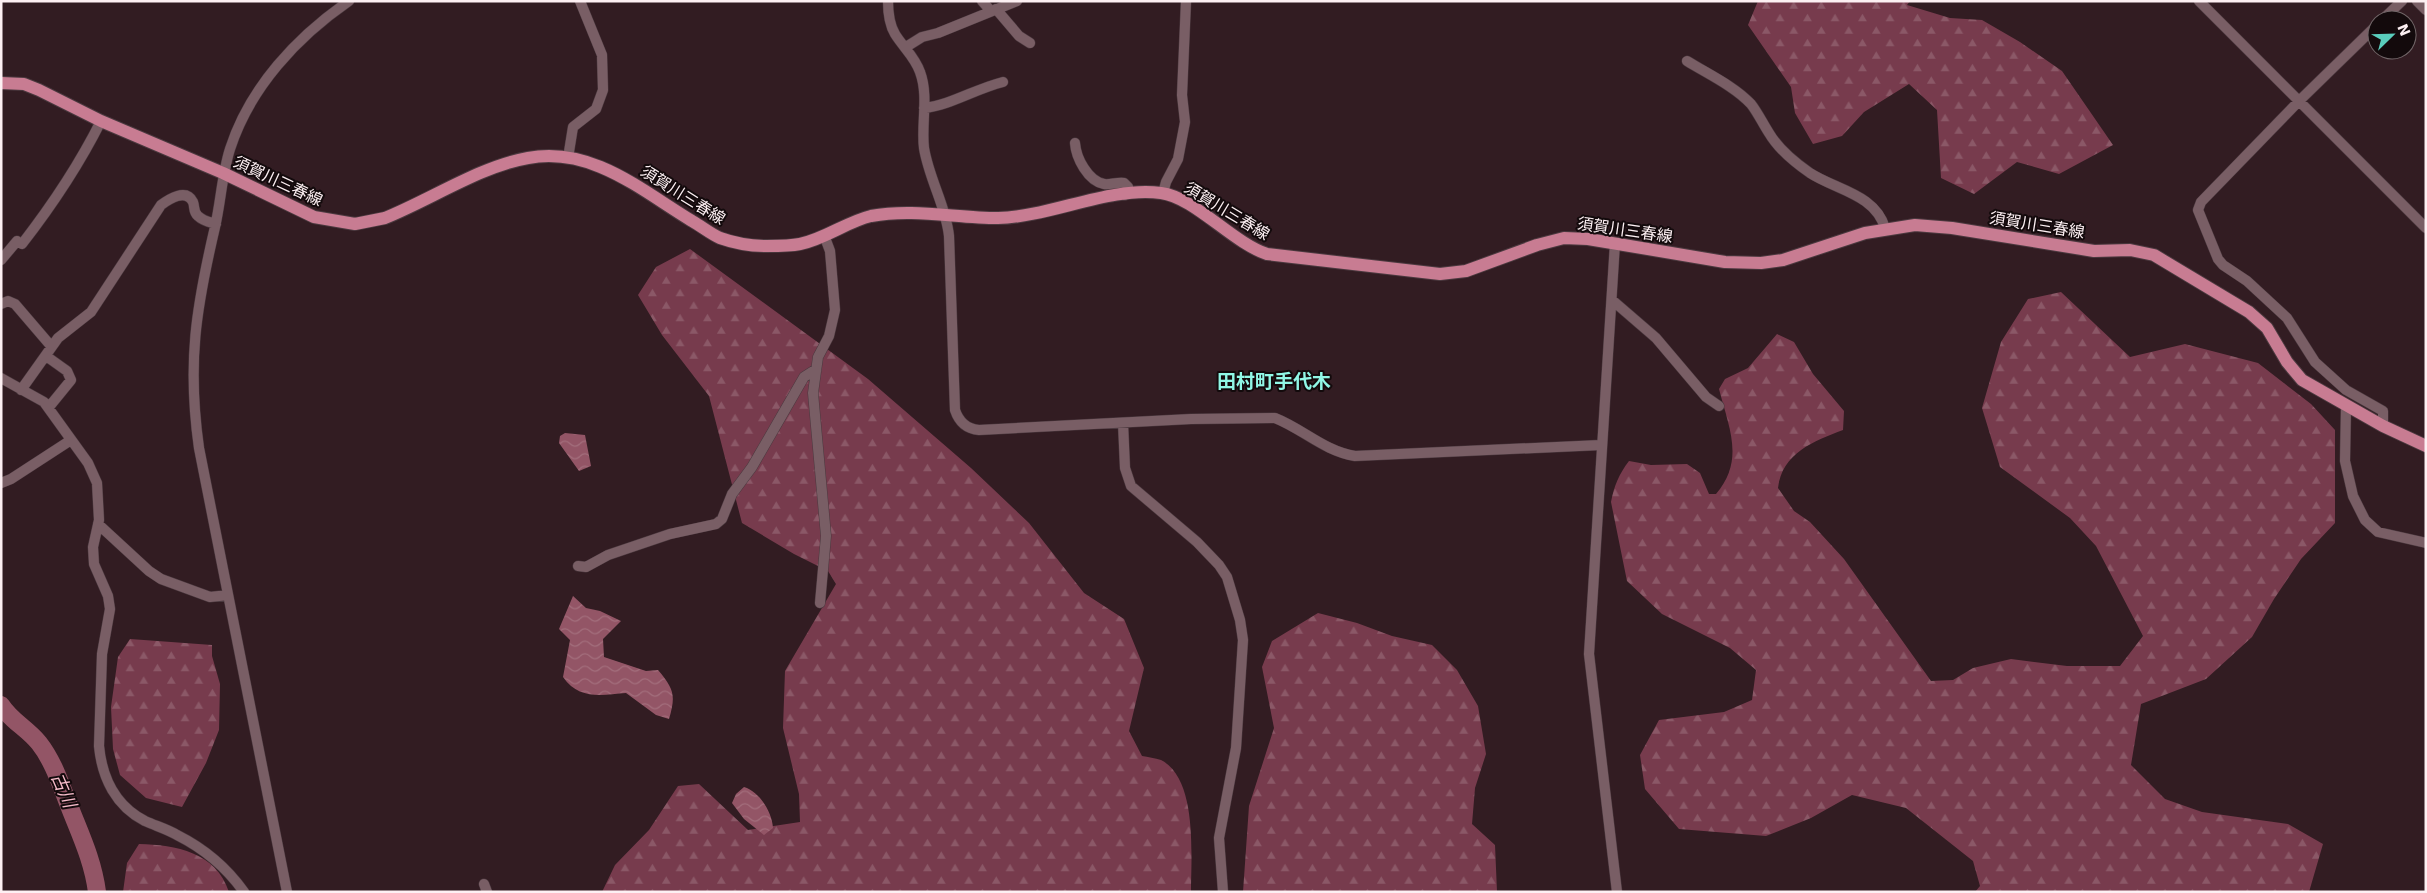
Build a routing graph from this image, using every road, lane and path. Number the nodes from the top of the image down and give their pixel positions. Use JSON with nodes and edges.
{"nodes":[{"id":1,"x":349,"y":1,"type":"edge"},
{"id":2,"x":580,"y":1,"type":"edge"},
{"id":3,"x":888,"y":1,"type":"edge"},
{"id":4,"x":982,"y":1,"type":"edge"},
{"id":5,"x":1017,"y":1,"type":"edge"},
{"id":6,"x":1186,"y":1,"type":"edge"},
{"id":7,"x":2199,"y":1,"type":"edge"},
{"id":8,"x":2402,"y":1,"type":"edge"},
{"id":9,"x":2417,"y":1,"type":"edge"},
{"id":10,"x":993,"y":10,"type":"junction"},
{"id":11,"x":2393,"y":10,"type":"edge"},
{"id":12,"x":2426,"y":10,"type":"edge"},
{"id":13,"x":2367,"y":35,"type":"edge"},
{"id":14,"x":1030,"y":43,"type":"dead end"},
{"id":15,"x":906,"y":47,"type":"junction"},
{"id":16,"x":1687,"y":61,"type":"dead end"},
{"id":17,"x":1003,"y":82,"type":"dead end"},
{"id":18,"x":1,"y":83,"type":"edge"},
{"id":19,"x":2299,"y":101,"type":"junction"},
{"id":20,"x":924,"y":108,"type":"junction"},
{"id":21,"x":101,"y":121,"type":"junction"},
{"id":22,"x":1075,"y":143,"type":"dead end"},
{"id":23,"x":568,"y":158,"type":"junction"},
{"id":24,"x":224,"y":174,"type":"junction"},
{"id":25,"x":1164,"y":193,"type":"junction"},
{"id":26,"x":1125,"y":195,"type":"junction"},
{"id":27,"x":944,"y":215,"type":"junction"},
{"id":28,"x":216,"y":224,"type":"junction"},
{"id":29,"x":1885,"y":228,"type":"junction"},
{"id":30,"x":2426,"y":228,"type":"edge"},
{"id":31,"x":824,"y":235,"type":"junction"},
{"id":32,"x":1614,"y":243,"type":"junction"},
{"id":33,"x":1,"y":260,"type":"edge"},
{"id":34,"x":1612,"y":300,"type":"junction"},
{"id":35,"x":1,"y":304,"type":"edge"},
{"id":36,"x":52,"y":346,"type":"junction"},
{"id":37,"x":46,"y":356,"type":"junction"},
{"id":38,"x":815,"y":370,"type":"junction"},
{"id":39,"x":1,"y":378,"type":"edge"},
{"id":40,"x":21,"y":390,"type":"junction"},
{"id":41,"x":1719,"y":406,"type":"dead end"},
{"id":42,"x":2346,"y":406,"type":"junction"},
{"id":43,"x":49,"y":407,"type":"junction"},
{"id":44,"x":1122,"y":422,"type":"junction"},
{"id":45,"x":2383,"y":426,"type":"junction"},
{"id":46,"x":71,"y":440,"type":"junction"},
{"id":47,"x":1601,"y":445,"type":"junction"},
{"id":48,"x":2426,"y":446,"type":"edge"},
{"id":49,"x":1,"y":483,"type":"edge"},
{"id":50,"x":98,"y":524,"type":"junction"},
{"id":51,"x":2426,"y":543,"type":"edge"},
{"id":52,"x":578,"y":566,"type":"dead end"},
{"id":53,"x":228,"y":595,"type":"junction"},
{"id":54,"x":820,"y":603,"type":"dead end"},
{"id":55,"x":244,"y":892,"type":"edge"},
{"id":56,"x":288,"y":892,"type":"edge"},
{"id":57,"x":1223,"y":892,"type":"edge"},
{"id":58,"x":1617,"y":892,"type":"edge"}],
"edges":[{"from":1,"to":24,"type":"street"},
{"from":2,"to":23,"type":"street"},
{"from":3,"to":15,"type":"street"},
{"from":4,"to":10,"type":"street"},
{"from":5,"to":10,"type":"street"},
{"from":6,"to":25,"type":"street"},
{"from":7,"to":19,"type":"street"},
{"from":8,"to":11,"type":"street"},
{"from":9,"to":12,"type":"street"},
{"from":10,"to":14,"type":"street"},
{"from":10,"to":15,"type":"street"},
{"from":13,"to":19,"type":"street"},
{"from":15,"to":20,"type":"street"},
{"from":16,"to":29,"type":"street"},
{"from":17,"to":20,"type":"street"},
{"from":18,"to":21,"type":"main road","name":"須賀川三春線"},
{"from":19,"to":30,"type":"street"},
{"from":19,"to":45,"type":"street"},
{"from":20,"to":27,"type":"street"},
{"from":21,"to":24,"type":"main road","name":"須賀川三春線"},
{"from":21,"to":33,"type":"street"},
{"from":22,"to":26,"type":"street"},
{"from":23,"to":24,"type":"main road","name":"須賀川三春線"},
{"from":23,"to":31,"type":"main road","name":"須賀川三春線"},
{"from":24,"to":28,"type":"street"},
{"from":25,"to":26,"type":"main road","name":"須賀川三春線"},
{"from":25,"to":32,"type":"main road","name":"須賀川三春線"},
{"from":26,"to":27,"type":"main road","name":"須賀川三春線"},
{"from":27,"to":31,"type":"main road","name":"須賀川三春線"},
{"from":27,"to":44,"type":"street"},
{"from":28,"to":36,"type":"street"},
{"from":28,"to":53,"type":"street"},
{"from":29,"to":32,"type":"main road","name":"須賀川三春線"},
{"from":29,"to":42,"type":"main road","name":"須賀川三春線"},
{"from":31,"to":38,"type":"street"},
{"from":32,"to":34,"type":"street"},
{"from":34,"to":41,"type":"street"},
{"from":34,"to":47,"type":"street"},
{"from":35,"to":36,"type":"street"},
{"from":36,"to":37,"type":"street"},
{"from":37,"to":40,"type":"street"},
{"from":37,"to":43,"type":"street"},
{"from":38,"to":52,"type":"street"},
{"from":38,"to":54,"type":"street"},
{"from":39,"to":40,"type":"street"},
{"from":40,"to":43,"type":"street"},
{"from":42,"to":45,"type":"main road","name":"須賀川三春線"},
{"from":42,"to":51,"type":"street"},
{"from":43,"to":46,"type":"street"},
{"from":44,"to":47,"type":"street"},
{"from":44,"to":57,"type":"street"},
{"from":45,"to":48,"type":"main road","name":"須賀川三春線"},
{"from":46,"to":49,"type":"street"},
{"from":46,"to":50,"type":"street"},
{"from":47,"to":58,"type":"street"},
{"from":50,"to":53,"type":"street"},
{"from":50,"to":55,"type":"street"},
{"from":53,"to":56,"type":"street"}]}
